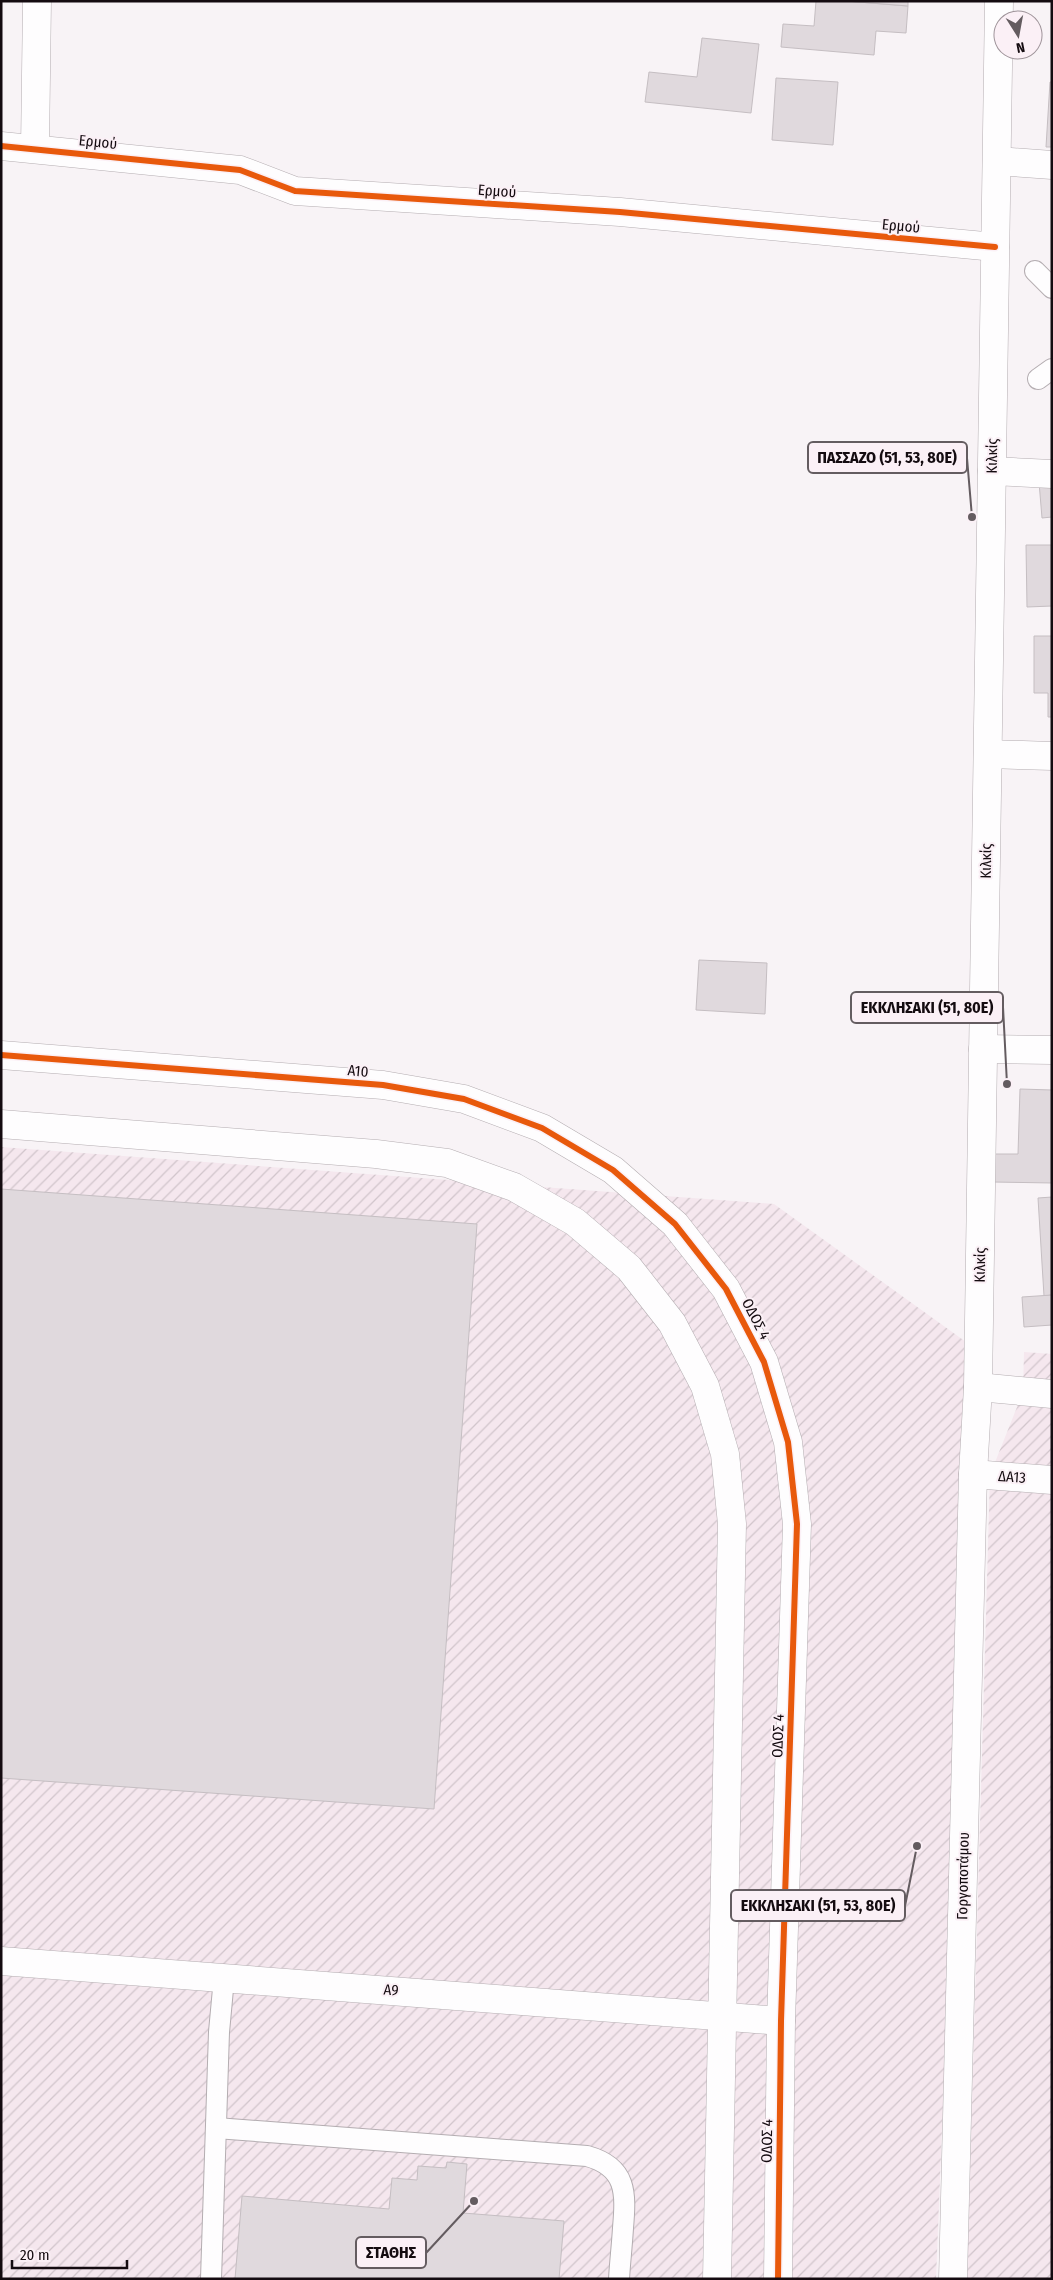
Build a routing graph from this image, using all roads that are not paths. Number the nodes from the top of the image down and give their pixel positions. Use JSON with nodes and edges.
{"nodes":[{"id":1,"x":37,"y":1,"type":"edge"},
{"id":2,"x":999,"y":1,"type":"edge"},
{"id":3,"x":1,"y":146,"type":"edge"},
{"id":4,"x":35,"y":148,"type":"junction"},
{"id":5,"x":997,"y":161,"type":"junction"},
{"id":6,"x":1052,"y":165,"type":"edge"},
{"id":7,"x":995,"y":247,"type":"junction"},
{"id":8,"x":1035,"y":271,"type":"dead end"},
{"id":9,"x":1052,"y":288,"type":"edge"},
{"id":10,"x":992,"y":471,"type":"junction"},
{"id":11,"x":1052,"y":474,"type":"edge"},
{"id":12,"x":988,"y":754,"type":"junction"},
{"id":13,"x":1052,"y":756,"type":"edge"},
{"id":14,"x":983,"y":1049,"type":"junction"},
{"id":15,"x":1052,"y":1050,"type":"edge"},
{"id":16,"x":1,"y":1055,"type":"edge"},
{"id":17,"x":1,"y":1124,"type":"edge"},
{"id":18,"x":675,"y":1224,"type":"joint"},
{"id":19,"x":978,"y":1387,"type":"junction"},
{"id":20,"x":1052,"y":1394,"type":"edge"},
{"id":21,"x":973,"y":1474,"type":"junction"},
{"id":22,"x":1052,"y":1480,"type":"edge"},
{"id":23,"x":1,"y":1961,"type":"edge"},
{"id":24,"x":224,"y":1978,"type":"junction"},
{"id":25,"x":722,"y":2015,"type":"junction"},
{"id":26,"x":781,"y":2021,"type":"junction"},
{"id":27,"x":216,"y":2128,"type":"junction"},
{"id":28,"x":211,"y":2279,"type":"edge"},
{"id":29,"x":619,"y":2279,"type":"edge"},
{"id":30,"x":717,"y":2279,"type":"edge"},
{"id":31,"x":778,"y":2279,"type":"edge"},
{"id":32,"x":953,"y":2279,"type":"edge"}],
"edges":[{"from":1,"to":4,"type":"street"},
{"from":2,"to":5,"type":"street"},
{"from":3,"to":4,"type":"street","name":"Ερμού"},
{"from":4,"to":7,"type":"street","name":"Ερμού"},
{"from":5,"to":6,"type":"street"},
{"from":5,"to":7,"type":"street"},
{"from":7,"to":10,"type":"street","name":"Κιλκίς"},
{"from":8,"to":9,"type":"lane"},
{"from":10,"to":11,"type":"street"},
{"from":10,"to":12,"type":"street","name":"Κιλκίς"},
{"from":12,"to":13,"type":"street"},
{"from":12,"to":14,"type":"street","name":"Κιλκίς"},
{"from":14,"to":15,"type":"street"},
{"from":14,"to":19,"type":"street","name":"Κιλκίς"},
{"from":16,"to":18,"type":"street","name":"Α10"},
{"from":17,"to":25,"type":"street"},
{"from":18,"to":26,"type":"street","name":"ΟΔΟΣ 4"},
{"from":19,"to":20,"type":"street"},
{"from":19,"to":21,"type":"street","name":"Κιλκίς"},
{"from":21,"to":22,"type":"street","name":"ΔΑ13"},
{"from":21,"to":32,"type":"street","name":"Γοργοποτάμου"},
{"from":23,"to":24,"type":"street","name":"Α9"},
{"from":24,"to":25,"type":"street","name":"Α9"},
{"from":24,"to":27,"type":"lane"},
{"from":25,"to":26,"type":"street","name":"Α9"},
{"from":25,"to":30,"type":"street"},
{"from":26,"to":31,"type":"street","name":"ΟΔΟΣ 4"},
{"from":27,"to":28,"type":"lane"},
{"from":27,"to":29,"type":"lane"}]}
